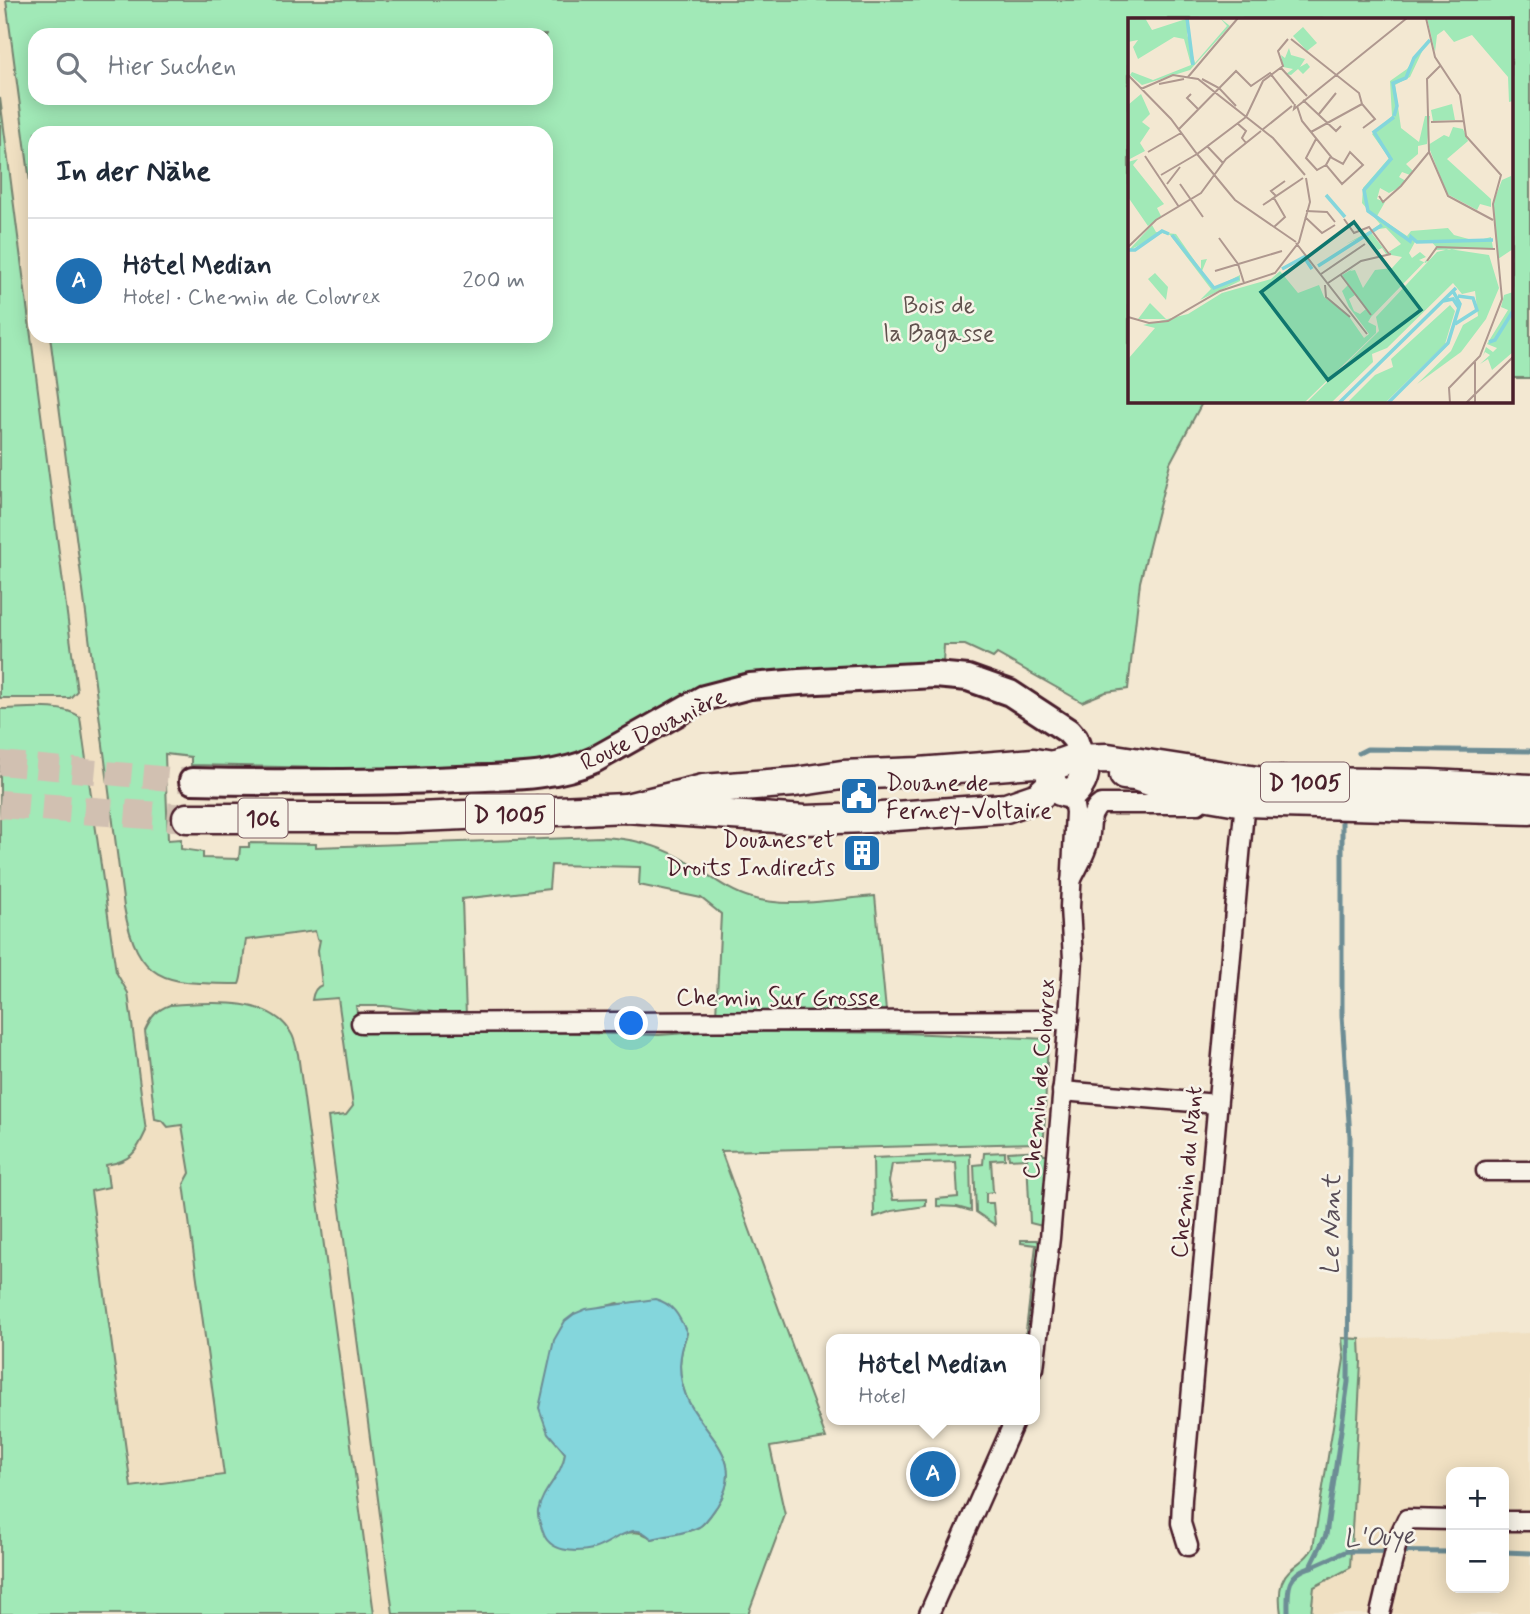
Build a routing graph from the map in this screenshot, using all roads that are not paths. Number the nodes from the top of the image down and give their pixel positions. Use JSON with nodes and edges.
{"nodes":[{"id":1,"x":1068,"y":776,"type":"junction"},
{"id":2,"x":192,"y":781,"type":"tunnel mouth"},
{"id":3,"x":1244,"y":802,"type":"junction"},
{"id":4,"x":1530,"y":805,"type":"edge"},
{"id":5,"x":626,"y":808,"type":"junction"},
{"id":6,"x":187,"y":818,"type":"tunnel mouth"},
{"id":7,"x":338,"y":818,"type":"joint"},
{"id":8,"x":1071,"y":881,"type":"junction"},
{"id":9,"x":1069,"y":1020,"type":"junction"},
{"id":10,"x":361,"y":1023,"type":"dead end"},
{"id":11,"x":1062,"y":1091,"type":"junction"},
{"id":12,"x":1217,"y":1104,"type":"junction"},
{"id":13,"x":1486,"y":1171,"type":"dead end"},
{"id":14,"x":1530,"y":1171,"type":"edge"},
{"id":15,"x":1038,"y":1334,"type":"edge"},
{"id":16,"x":1012,"y":1425,"type":"edge"},
{"id":17,"x":1446,"y":1520,"type":"edge"},
{"id":18,"x":1509,"y":1521,"type":"edge"},
{"id":19,"x":1530,"y":1521,"type":"edge"},
{"id":20,"x":1188,"y":1546,"type":"dead end"},
{"id":21,"x":929,"y":1614,"type":"edge"},
{"id":22,"x":1380,"y":1614,"type":"edge"}],
"edges":[{"from":1,"to":2,"type":"street","name":"Route Douanière"},
{"from":1,"to":3,"type":"main road","number":"D 1005"},
{"from":1,"to":4,"type":"main road","number":"D 1005"},
{"from":1,"to":5,"type":"main road","number":"D 1005"},
{"from":1,"to":5,"type":"main road","number":"D 1005"},
{"from":1,"to":8,"type":"street","name":"Chemin de Colovrex"},
{"from":3,"to":4,"type":"main road","number":"D 1005"},
{"from":3,"to":8,"type":"street"},
{"from":3,"to":12,"type":"street","name":"Chemin du Nant"},
{"from":5,"to":7,"type":"main road","number":"D 1005"},
{"from":6,"to":7,"type":"main road","number":"106"},
{"from":8,"to":9,"type":"street","name":"Chemin de Colovrex"},
{"from":9,"to":10,"type":"street","name":"Chemin Sur Grosse"},
{"from":9,"to":11,"type":"street","name":"Chemin de Colovrex"},
{"from":11,"to":12,"type":"street"},
{"from":11,"to":15,"type":"street","name":"Chemin de Colovrex"},
{"from":12,"to":20,"type":"street","name":"Chemin du Nant"},
{"from":13,"to":14,"type":"street"},
{"from":16,"to":21,"type":"street"},
{"from":17,"to":22,"type":"street"},
{"from":18,"to":19,"type":"street"}]}
